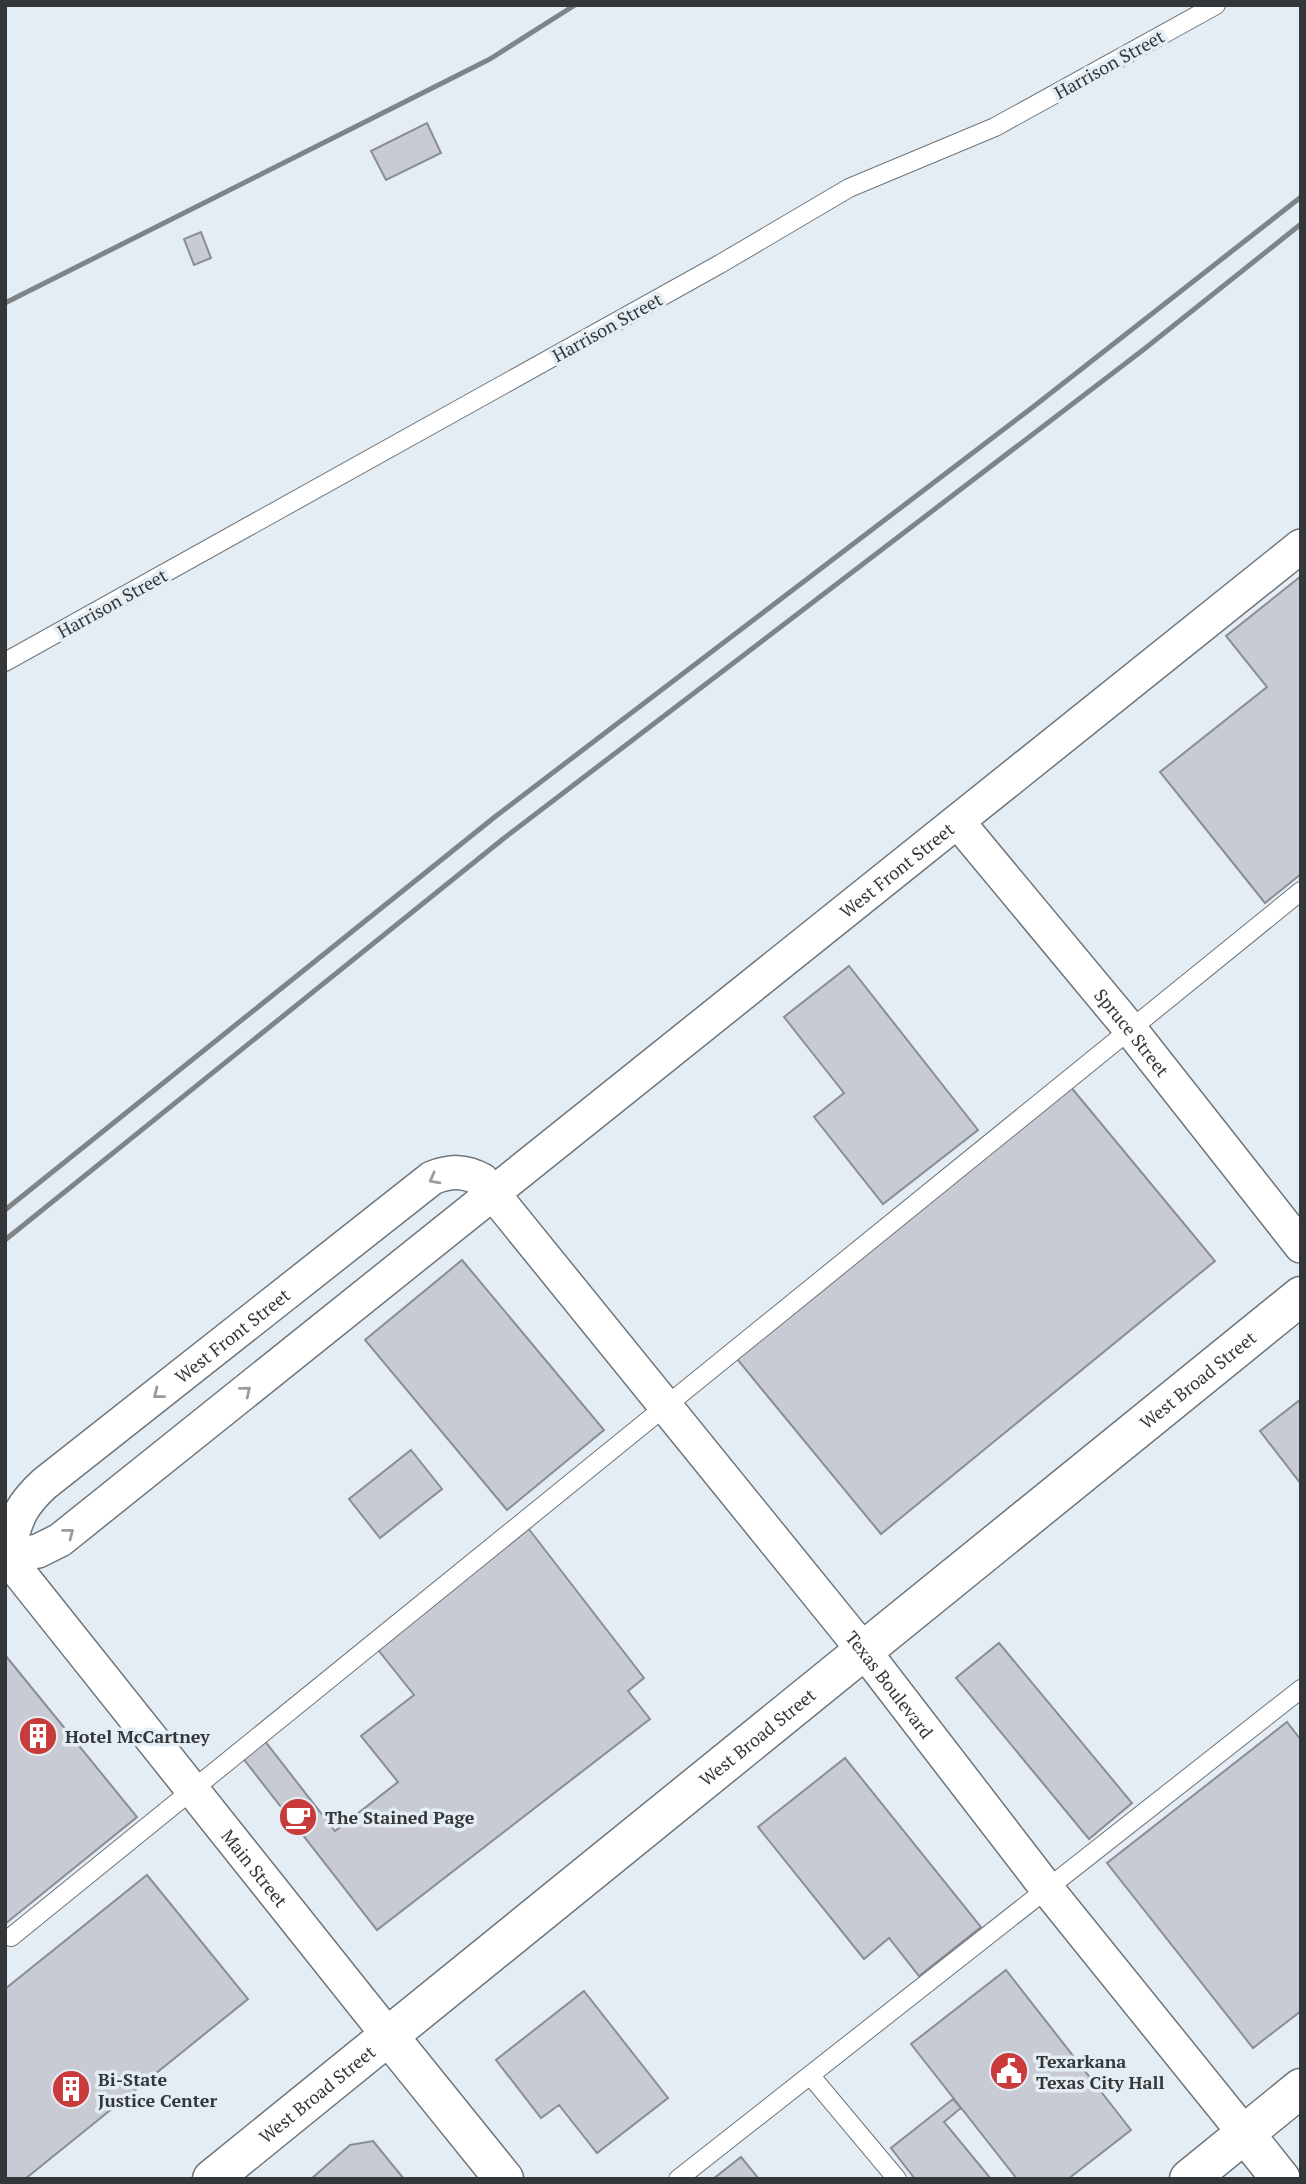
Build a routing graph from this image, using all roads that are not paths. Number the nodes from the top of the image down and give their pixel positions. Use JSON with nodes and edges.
{"nodes":[{"id":1,"x":1216,"y":5,"type":"edge"},
{"id":2,"x":1301,"y":546,"type":"edge"},
{"id":3,"x":5,"y":663,"type":"edge"},
{"id":4,"x":958,"y":822,"type":"junction"},
{"id":5,"x":1301,"y":891,"type":"edge"},
{"id":6,"x":1130,"y":1029,"type":"junction"},
{"id":7,"x":492,"y":1193,"type":"junction"},
{"id":8,"x":1301,"y":1246,"type":"edge"},
{"id":9,"x":1301,"y":1296,"type":"edge"},
{"id":10,"x":664,"y":1405,"type":"junction"},
{"id":11,"x":6,"y":1556,"type":"edge"},
{"id":12,"x":864,"y":1651,"type":"junction"},
{"id":13,"x":1298,"y":1696,"type":"edge"},
{"id":14,"x":193,"y":1790,"type":"junction"},
{"id":15,"x":1048,"y":1891,"type":"junction"},
{"id":16,"x":11,"y":1937,"type":"dead end"},
{"id":17,"x":387,"y":2034,"type":"junction"},
{"id":18,"x":810,"y":2075,"type":"junction"},
{"id":19,"x":1301,"y":2088,"type":"edge"},
{"id":20,"x":1245,"y":2134,"type":"junction"},
{"id":21,"x":212,"y":2179,"type":"edge"},
{"id":22,"x":504,"y":2179,"type":"edge"},
{"id":23,"x":678,"y":2179,"type":"edge"},
{"id":24,"x":897,"y":2179,"type":"edge"},
{"id":25,"x":1189,"y":2179,"type":"edge"},
{"id":26,"x":1281,"y":2179,"type":"edge"}],
"edges":[{"from":1,"to":3,"type":"lane","name":"Harrison Street"},
{"from":2,"to":4,"type":"street","name":"West Front Street"},
{"from":4,"to":6,"type":"street","name":"Spruce Street"},
{"from":4,"to":7,"type":"street","name":"West Front Street"},
{"from":5,"to":6,"type":"lane"},
{"from":6,"to":8,"type":"street","name":"Spruce Street"},
{"from":6,"to":10,"type":"lane"},
{"from":7,"to":10,"type":"street","name":"Texas Boulevard"},
{"from":11,"to":7,"type":"street","name":"West Front Street","one_way":true},
{"from":7,"to":11,"type":"street","name":"West Front Street","one_way":true},
{"from":9,"to":12,"type":"street","name":"West Broad Street"},
{"from":10,"to":12,"type":"street","name":"Texas Boulevard"},
{"from":10,"to":14,"type":"lane"},
{"from":11,"to":14,"type":"street","name":"Main Street"},
{"from":12,"to":15,"type":"street","name":"Texas Boulevard"},
{"from":12,"to":17,"type":"street","name":"West Broad Street"},
{"from":13,"to":15,"type":"lane"},
{"from":14,"to":16,"type":"lane"},
{"from":14,"to":17,"type":"street","name":"Main Street"},
{"from":15,"to":18,"type":"lane"},
{"from":15,"to":20,"type":"street","name":"Texas Boulevard"},
{"from":17,"to":21,"type":"street","name":"West Broad Street"},
{"from":17,"to":22,"type":"street","name":"Main Street"},
{"from":18,"to":23,"type":"lane"},
{"from":18,"to":24,"type":"lane"},
{"from":19,"to":20,"type":"street"},
{"from":20,"to":25,"type":"street"},
{"from":20,"to":26,"type":"street","name":"Texas Boulevard"}]}
